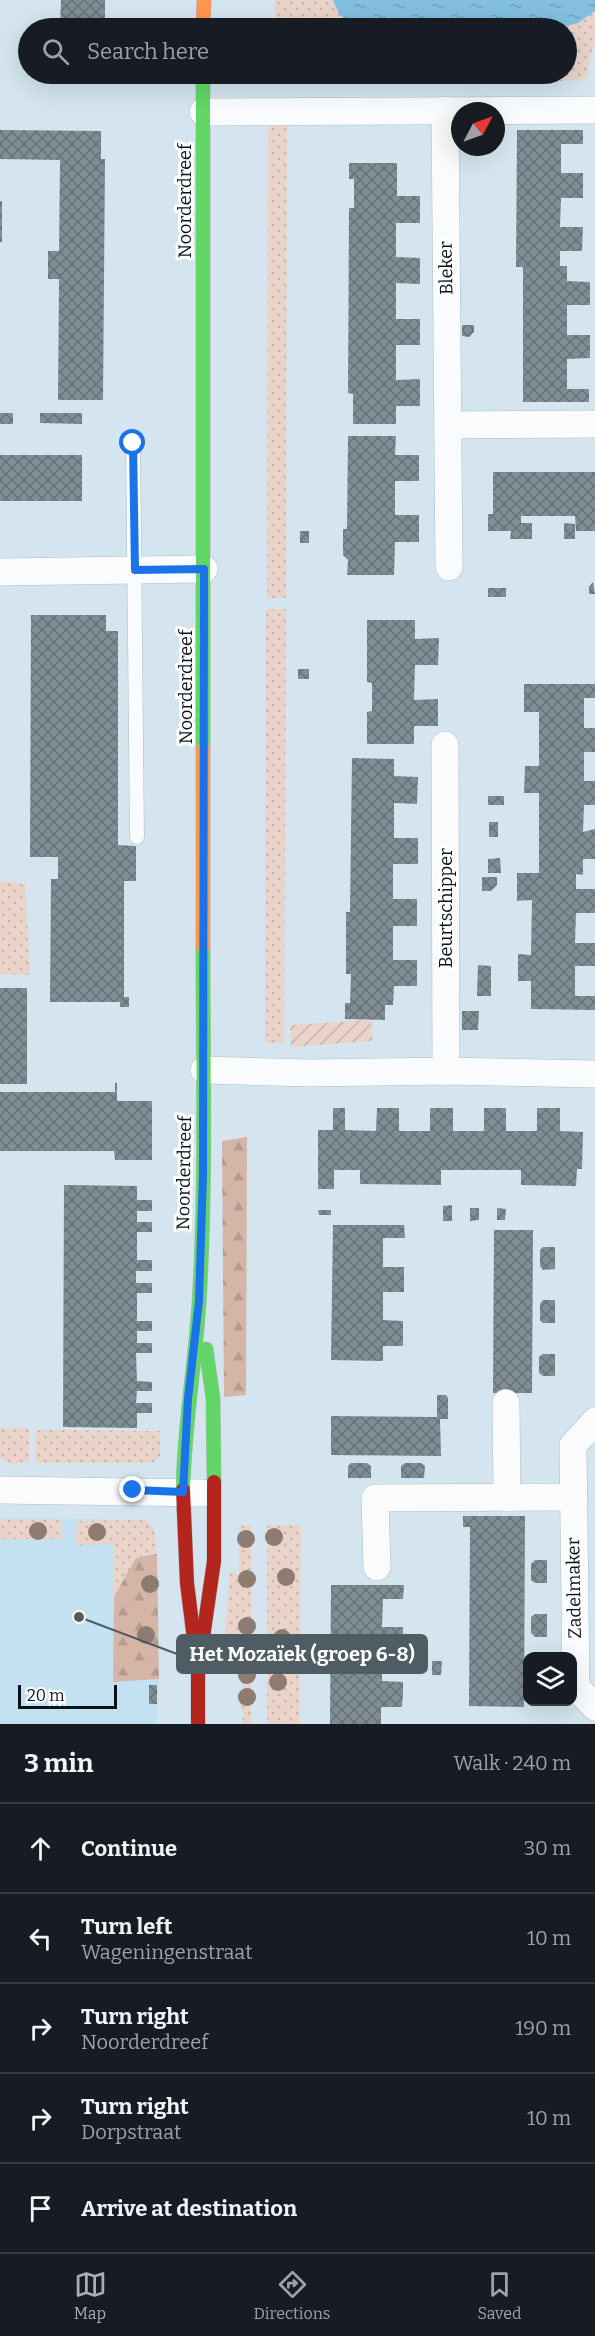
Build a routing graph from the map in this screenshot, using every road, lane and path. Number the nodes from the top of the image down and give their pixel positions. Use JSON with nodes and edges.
{"nodes":[{"id":1,"x":204,"y":0,"type":"edge"},
{"id":2,"x":203,"y":18,"type":"edge"},
{"id":3,"x":203,"y":84,"type":"edge"},
{"id":4,"x":445,"y":110,"type":"junction"},
{"id":5,"x":595,"y":110,"type":"edge"},
{"id":6,"x":203,"y":112,"type":"junction"},
{"id":7,"x":595,"y":424,"type":"edge"},
{"id":8,"x":448,"y":425,"type":"junction"},
{"id":9,"x":133,"y":443,"type":"dead end"},
{"id":10,"x":449,"y":567,"type":"dead end"},
{"id":11,"x":204,"y":569,"type":"junction"},
{"id":12,"x":135,"y":570,"type":"junction"},
{"id":13,"x":0,"y":572,"type":"edge"},
{"id":14,"x":445,"y":745,"type":"dead end"},
{"id":15,"x":137,"y":837,"type":"dead end"},
{"id":16,"x":204,"y":1070,"type":"junction"},
{"id":17,"x":446,"y":1071,"type":"junction"},
{"id":18,"x":595,"y":1074,"type":"edge"},
{"id":19,"x":199,"y":1301,"type":"junction"},
{"id":20,"x":506,"y":1403,"type":"dead end"},
{"id":21,"x":595,"y":1421,"type":"edge"},
{"id":22,"x":0,"y":1490,"type":"edge"},
{"id":23,"x":183,"y":1492,"type":"junction"},
{"id":24,"x":213,"y":1493,"type":"junction"},
{"id":25,"x":573,"y":1497,"type":"junction"},
{"id":26,"x":507,"y":1498,"type":"junction"},
{"id":27,"x":377,"y":1567,"type":"dead end"},
{"id":28,"x":198,"y":1672,"type":"junction"},
{"id":29,"x":595,"y":1707,"type":"edge"},
{"id":30,"x":198,"y":1724,"type":"edge"}],
"edges":[{"from":1,"to":2,"type":"street"},
{"from":3,"to":6,"type":"street","name":"Noorderdreef"},
{"from":4,"to":5,"type":"street"},
{"from":4,"to":6,"type":"street"},
{"from":4,"to":8,"type":"street","name":"Bleker"},
{"from":6,"to":11,"type":"street","name":"Noorderdreef"},
{"from":7,"to":8,"type":"street"},
{"from":8,"to":10,"type":"street","name":"Bleker"},
{"from":9,"to":12,"type":"lane"},
{"from":11,"to":12,"type":"street"},
{"from":11,"to":16,"type":"street","name":"Noorderdreef"},
{"from":12,"to":13,"type":"street"},
{"from":12,"to":15,"type":"lane"},
{"from":14,"to":17,"type":"street","name":"Beurtschipper"},
{"from":16,"to":17,"type":"street"},
{"from":16,"to":19,"type":"street","name":"Noorderdreef"},
{"from":17,"to":18,"type":"street"},
{"from":19,"to":23,"type":"street","name":"Noorderdreef"},
{"from":19,"to":24,"type":"street","name":"Noorderdreef"},
{"from":20,"to":26,"type":"street"},
{"from":21,"to":25,"type":"street","name":"Zadelmaker"},
{"from":22,"to":23,"type":"street"},
{"from":23,"to":24,"type":"street"},
{"from":23,"to":28,"type":"street","name":"Noorderdreef"},
{"from":24,"to":28,"type":"street","name":"Noorderdreef"},
{"from":25,"to":26,"type":"street"},
{"from":25,"to":29,"type":"street","name":"Zadelmaker"},
{"from":26,"to":27,"type":"street"},
{"from":28,"to":30,"type":"street","name":"Noorderdreef"}]}
